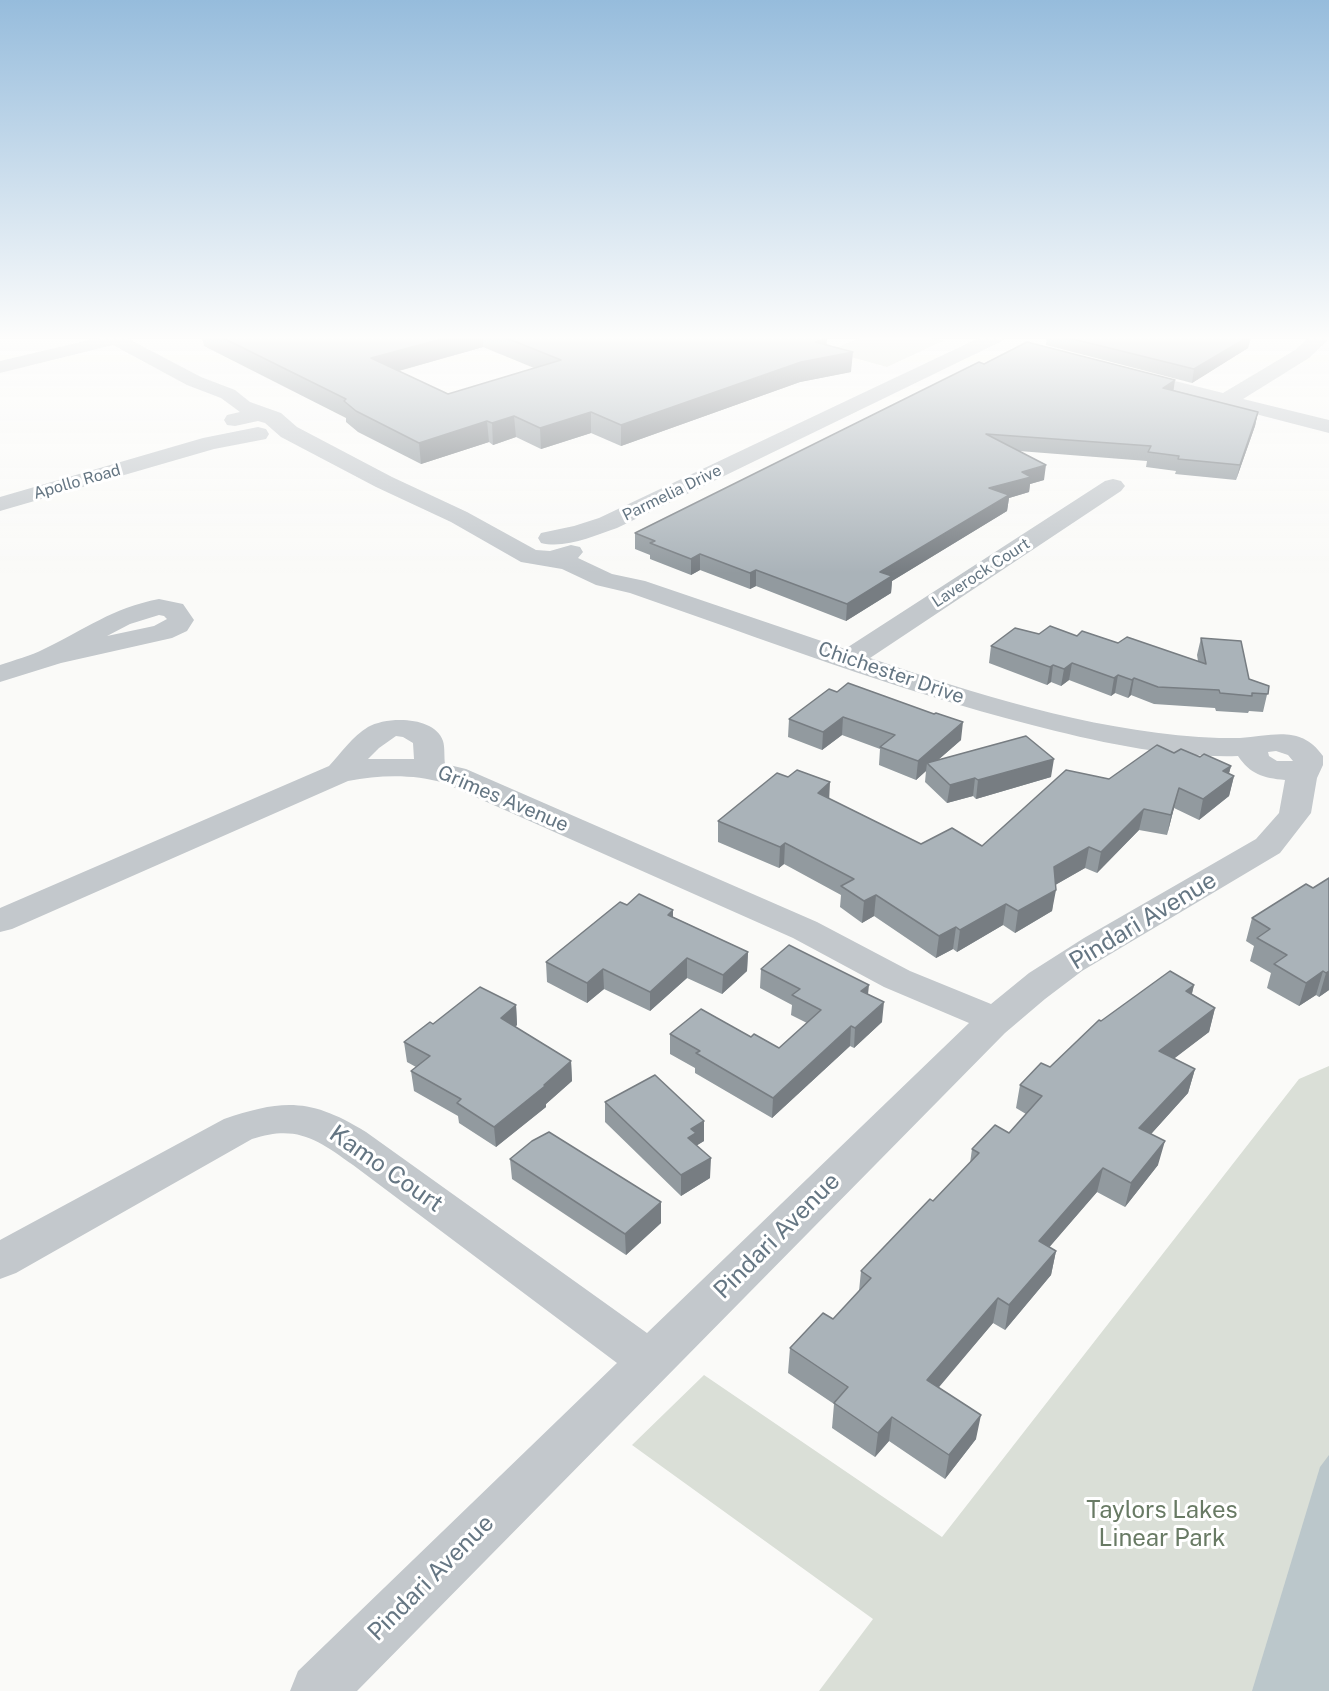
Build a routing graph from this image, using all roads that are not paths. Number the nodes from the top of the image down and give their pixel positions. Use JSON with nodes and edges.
{"nodes":[{"id":1,"x":233,"y":416,"type":"edge"},
{"id":2,"x":251,"y":416,"type":"edge"},
{"id":3,"x":837,"y":416,"type":"edge"},
{"id":4,"x":1287,"y":416,"type":"edge"},
{"id":5,"x":235,"y":419,"type":"junction"},
{"id":6,"x":261,"y":427,"type":"junction"},
{"id":7,"x":1329,"y":427,"type":"edge"},
{"id":8,"x":316,"y":446,"type":"junction"},
{"id":9,"x":1113,"y":486,"type":"dead end"},
{"id":10,"x":0,"y":491,"type":"edge"},
{"id":11,"x":0,"y":504,"type":"edge"},
{"id":12,"x":459,"y":518,"type":"junction"},
{"id":13,"x":559,"y":547,"type":"junction"},
{"id":14,"x":53,"y":656,"type":"dead end"},
{"id":15,"x":849,"y":660,"type":"junction"},
{"id":16,"x":0,"y":674,"type":"edge"},
{"id":17,"x":1313,"y":758,"type":"edge"},
{"id":18,"x":1262,"y":759,"type":"junction"},
{"id":19,"x":1277,"y":834,"type":"junction"},
{"id":20,"x":0,"y":921,"type":"edge"},
{"id":21,"x":988,"y":1028,"type":"junction"},
{"id":22,"x":0,"y":1261,"type":"edge"},
{"id":23,"x":651,"y":1362,"type":"junction"},
{"id":24,"x":318,"y":1691,"type":"edge"}],
"edges":[{"from":1,"to":5,"type":"street","name":"Chichester Drive"},
{"from":2,"to":6,"type":"street","name":"Chichester Drive"},
{"from":3,"to":13,"type":"street","name":"Parmelia Drive"},
{"from":4,"to":7,"type":"street"},
{"from":5,"to":6,"type":"street","name":"Chichester Drive"},
{"from":5,"to":10,"type":"street","name":"Apollo Road"},
{"from":6,"to":8,"type":"street","name":"Chichester Drive"},
{"from":6,"to":8,"type":"street","name":"Chichester Drive"},
{"from":6,"to":11,"type":"street","name":"Apollo Road"},
{"from":8,"to":12,"type":"street","name":"Chichester Drive"},
{"from":9,"to":15,"type":"street","name":"Laverock Court"},
{"from":12,"to":13,"type":"street","name":"Chichester Drive"},
{"from":12,"to":13,"type":"street","name":"Chichester Drive"},
{"from":13,"to":15,"type":"street","name":"Chichester Drive"},
{"from":14,"to":16,"type":"street"},
{"from":15,"to":18,"type":"street","name":"Chichester Drive"},
{"from":17,"to":18,"type":"street","name":"Chichester Drive"},
{"from":17,"to":19,"type":"street","name":"Pindari Avenue"},
{"from":18,"to":19,"type":"street"},
{"from":19,"to":21,"type":"street","name":"Pindari Avenue"},
{"from":20,"to":21,"type":"street","name":"Grimes Avenue"},
{"from":21,"to":23,"type":"street","name":"Pindari Avenue"},
{"from":22,"to":23,"type":"street","name":"Kamo Court"},
{"from":23,"to":24,"type":"street","name":"Pindari Avenue"}]}
